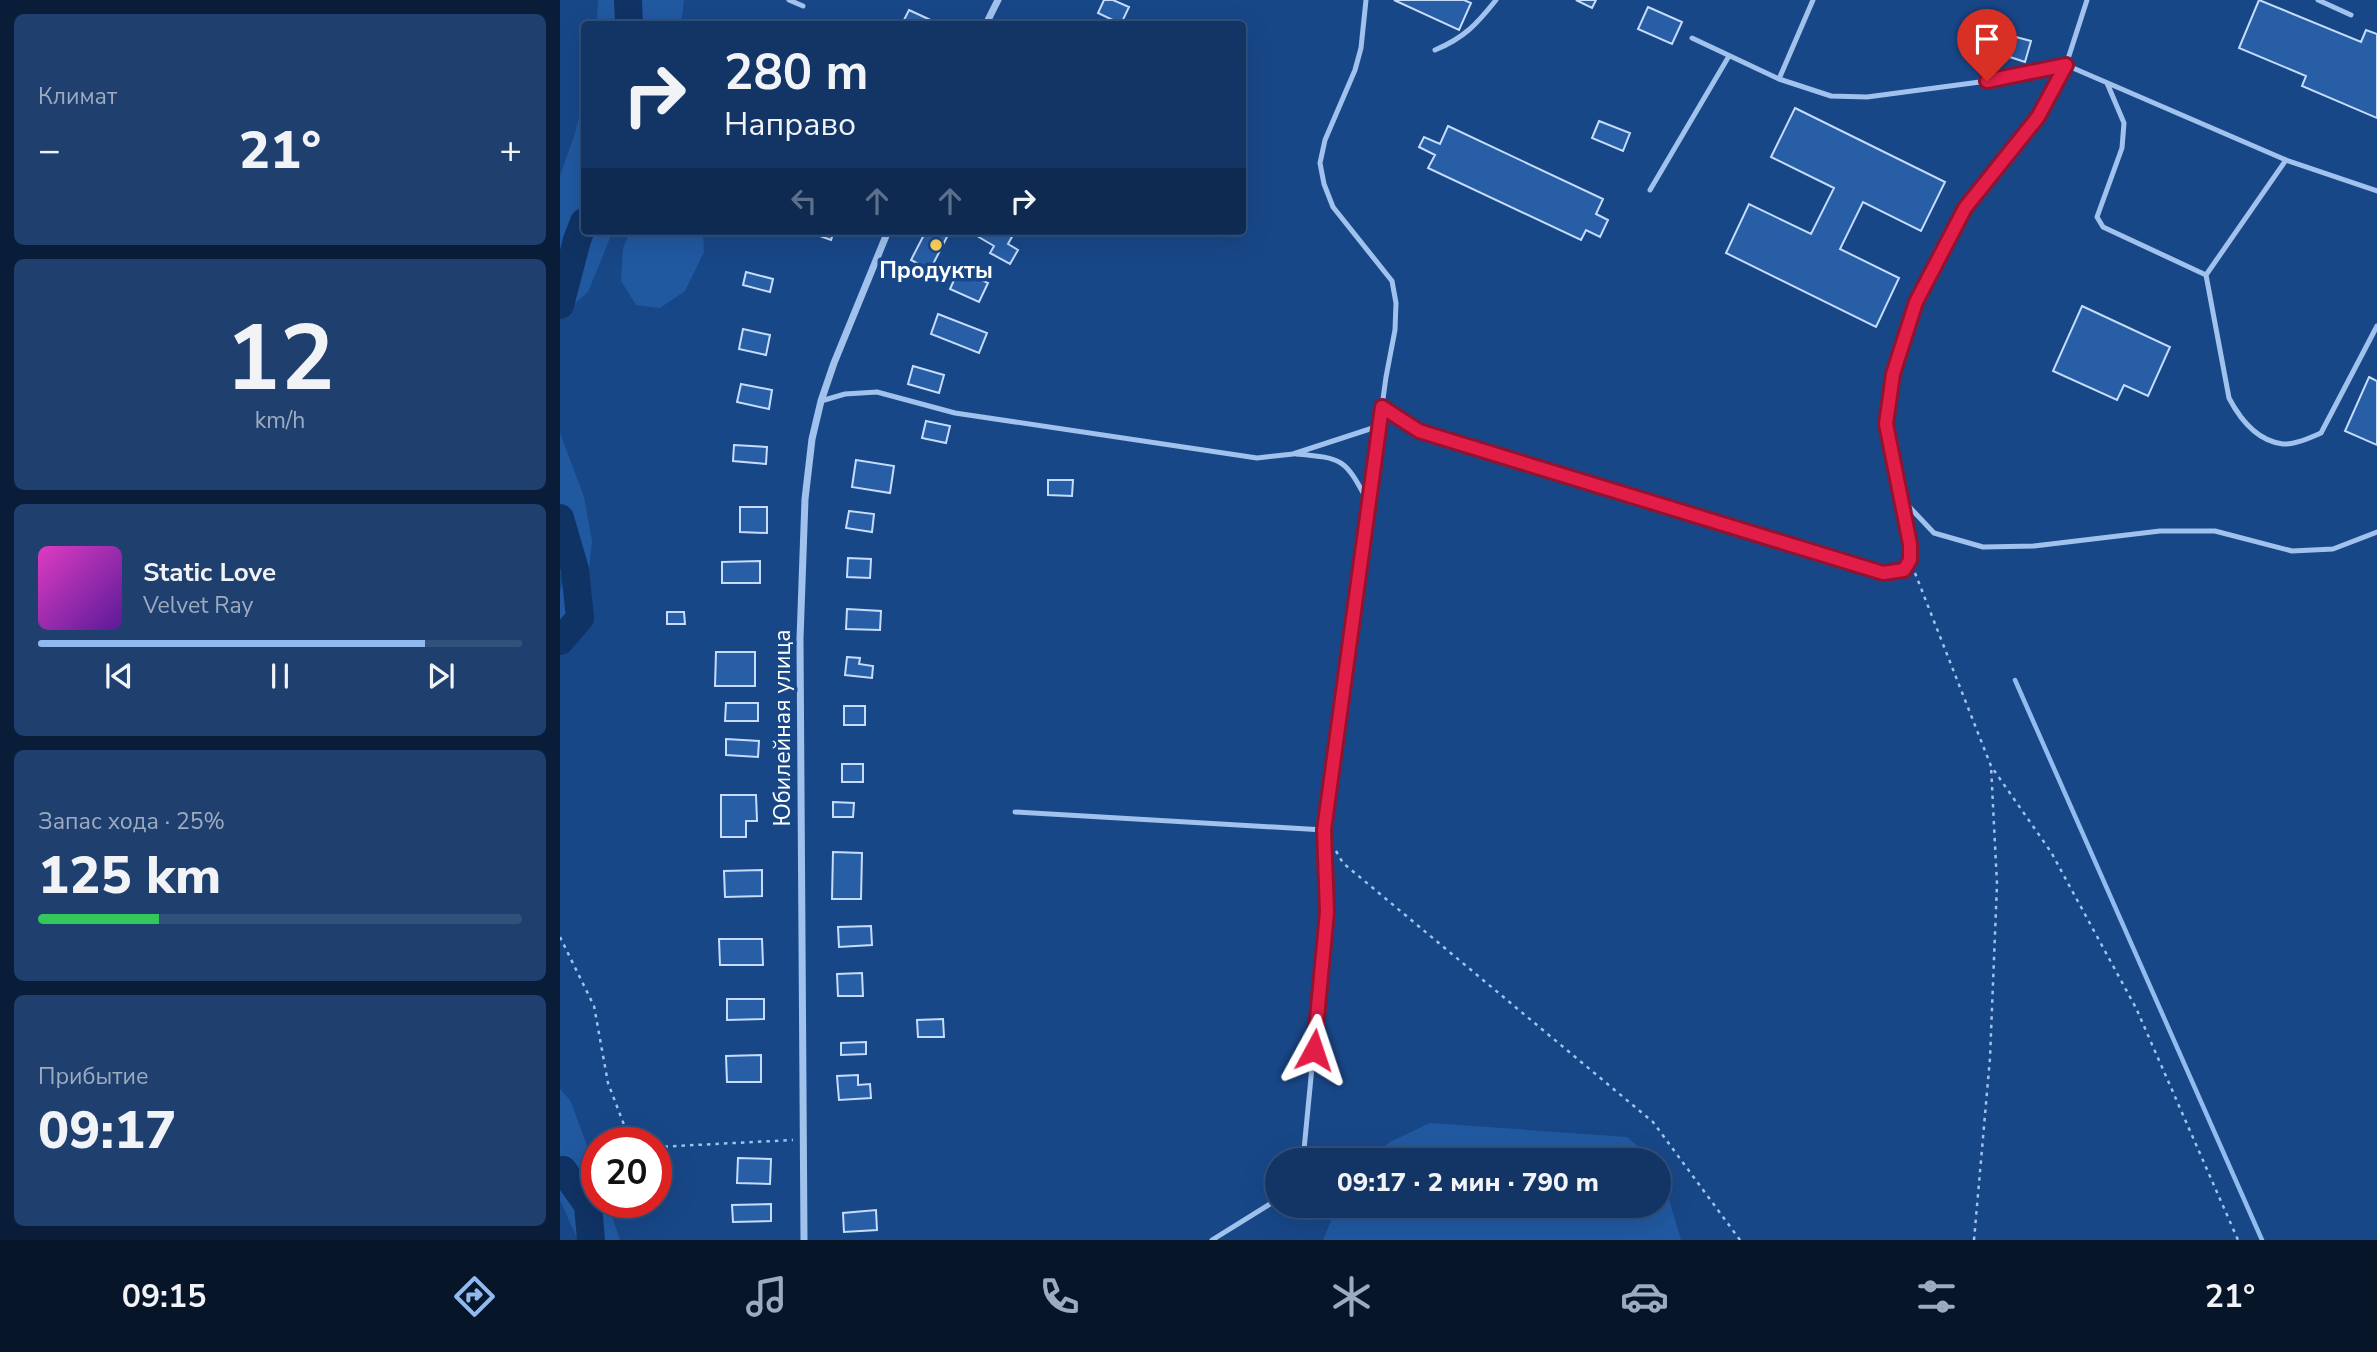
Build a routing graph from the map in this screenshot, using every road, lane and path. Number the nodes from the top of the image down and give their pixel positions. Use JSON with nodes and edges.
{"nodes":[{"id":1,"x":789,"y":0,"type":"edge"},
{"id":2,"x":998,"y":0,"type":"edge"},
{"id":3,"x":1366,"y":0,"type":"edge"},
{"id":4,"x":1496,"y":0,"type":"edge"},
{"id":5,"x":1813,"y":0,"type":"edge"},
{"id":6,"x":2087,"y":0,"type":"edge"},
{"id":7,"x":2318,"y":0,"type":"edge"},
{"id":8,"x":803,"y":6,"type":"dead end"},
{"id":9,"x":2351,"y":15,"type":"dead end"},
{"id":10,"x":988,"y":21,"type":"edge"},
{"id":11,"x":1692,"y":38,"type":"dead end"},
{"id":12,"x":1435,"y":50,"type":"dead end"},
{"id":13,"x":1729,"y":56,"type":"junction"},
{"id":14,"x":2066,"y":65,"type":"junction"},
{"id":15,"x":1779,"y":79,"type":"junction"},
{"id":16,"x":2106,"y":83,"type":"junction"},
{"id":17,"x":2286,"y":160,"type":"junction"},
{"id":18,"x":1650,"y":190,"type":"dead end"},
{"id":19,"x":2377,"y":191,"type":"edge"},
{"id":20,"x":886,"y":235,"type":"edge"},
{"id":21,"x":2206,"y":275,"type":"junction"},
{"id":22,"x":2377,"y":326,"type":"edge"},
{"id":23,"x":821,"y":401,"type":"junction"},
{"id":24,"x":1382,"y":407,"type":"junction"},
{"id":25,"x":1379,"y":426,"type":"junction"},
{"id":26,"x":1293,"y":454,"type":"junction"},
{"id":27,"x":1900,"y":497,"type":"junction"},
{"id":28,"x":1369,"y":504,"type":"junction"},
{"id":29,"x":2377,"y":532,"type":"edge"},
{"id":30,"x":1910,"y":560,"type":"junction"},
{"id":31,"x":1991,"y":766,"type":"junction"},
{"id":32,"x":1015,"y":812,"type":"dead end"},
{"id":33,"x":1324,"y":830,"type":"junction"},
{"id":34,"x":560,"y":937,"type":"edge"},
{"id":35,"x":625,"y":1127,"type":"edge"},
{"id":36,"x":803,"y":1139,"type":"junction"},
{"id":37,"x":672,"y":1146,"type":"edge"},
{"id":38,"x":1304,"y":1148,"type":"edge"},
{"id":39,"x":1265,"y":1207,"type":"edge"},
{"id":40,"x":804,"y":1240,"type":"edge"},
{"id":41,"x":1212,"y":1240,"type":"edge"},
{"id":42,"x":1740,"y":1240,"type":"edge"},
{"id":43,"x":1974,"y":1240,"type":"edge"},
{"id":44,"x":2238,"y":1240,"type":"edge"}],
"edges":[{"from":1,"to":8,"type":"lane"},
{"from":2,"to":10,"type":"street"},
{"from":3,"to":24,"type":"lane"},
{"from":4,"to":12,"type":"lane"},
{"from":5,"to":15,"type":"lane"},
{"from":6,"to":14,"type":"lane"},
{"from":7,"to":9,"type":"lane"},
{"from":11,"to":13,"type":"lane"},
{"from":13,"to":15,"type":"lane"},
{"from":13,"to":18,"type":"lane"},
{"from":14,"to":15,"type":"lane"},
{"from":14,"to":16,"type":"lane"},
{"from":14,"to":27,"type":"lane"},
{"from":16,"to":17,"type":"lane"},
{"from":16,"to":21,"type":"lane"},
{"from":17,"to":19,"type":"lane"},
{"from":17,"to":21,"type":"lane"},
{"from":20,"to":23,"type":"street","name":"Юбилейная улица"},
{"from":21,"to":22,"type":"lane"},
{"from":23,"to":26,"type":"lane"},
{"from":23,"to":36,"type":"street","name":"Юбилейная улица"},
{"from":24,"to":25,"type":"lane"},
{"from":24,"to":30,"type":"lane"},
{"from":25,"to":26,"type":"lane"},
{"from":25,"to":28,"type":"lane"},
{"from":26,"to":28,"type":"lane"},
{"from":27,"to":29,"type":"lane"},
{"from":27,"to":30,"type":"lane"},
{"from":28,"to":33,"type":"lane"},
{"from":30,"to":31,"type":"path"},
{"from":31,"to":43,"type":"path"},
{"from":31,"to":44,"type":"path"},
{"from":32,"to":33,"type":"lane"},
{"from":33,"to":38,"type":"lane"},
{"from":33,"to":42,"type":"path"},
{"from":34,"to":35,"type":"path"},
{"from":36,"to":37,"type":"path"},
{"from":36,"to":40,"type":"street","name":"Юбилейная улица"},
{"from":39,"to":41,"type":"lane"}]}
